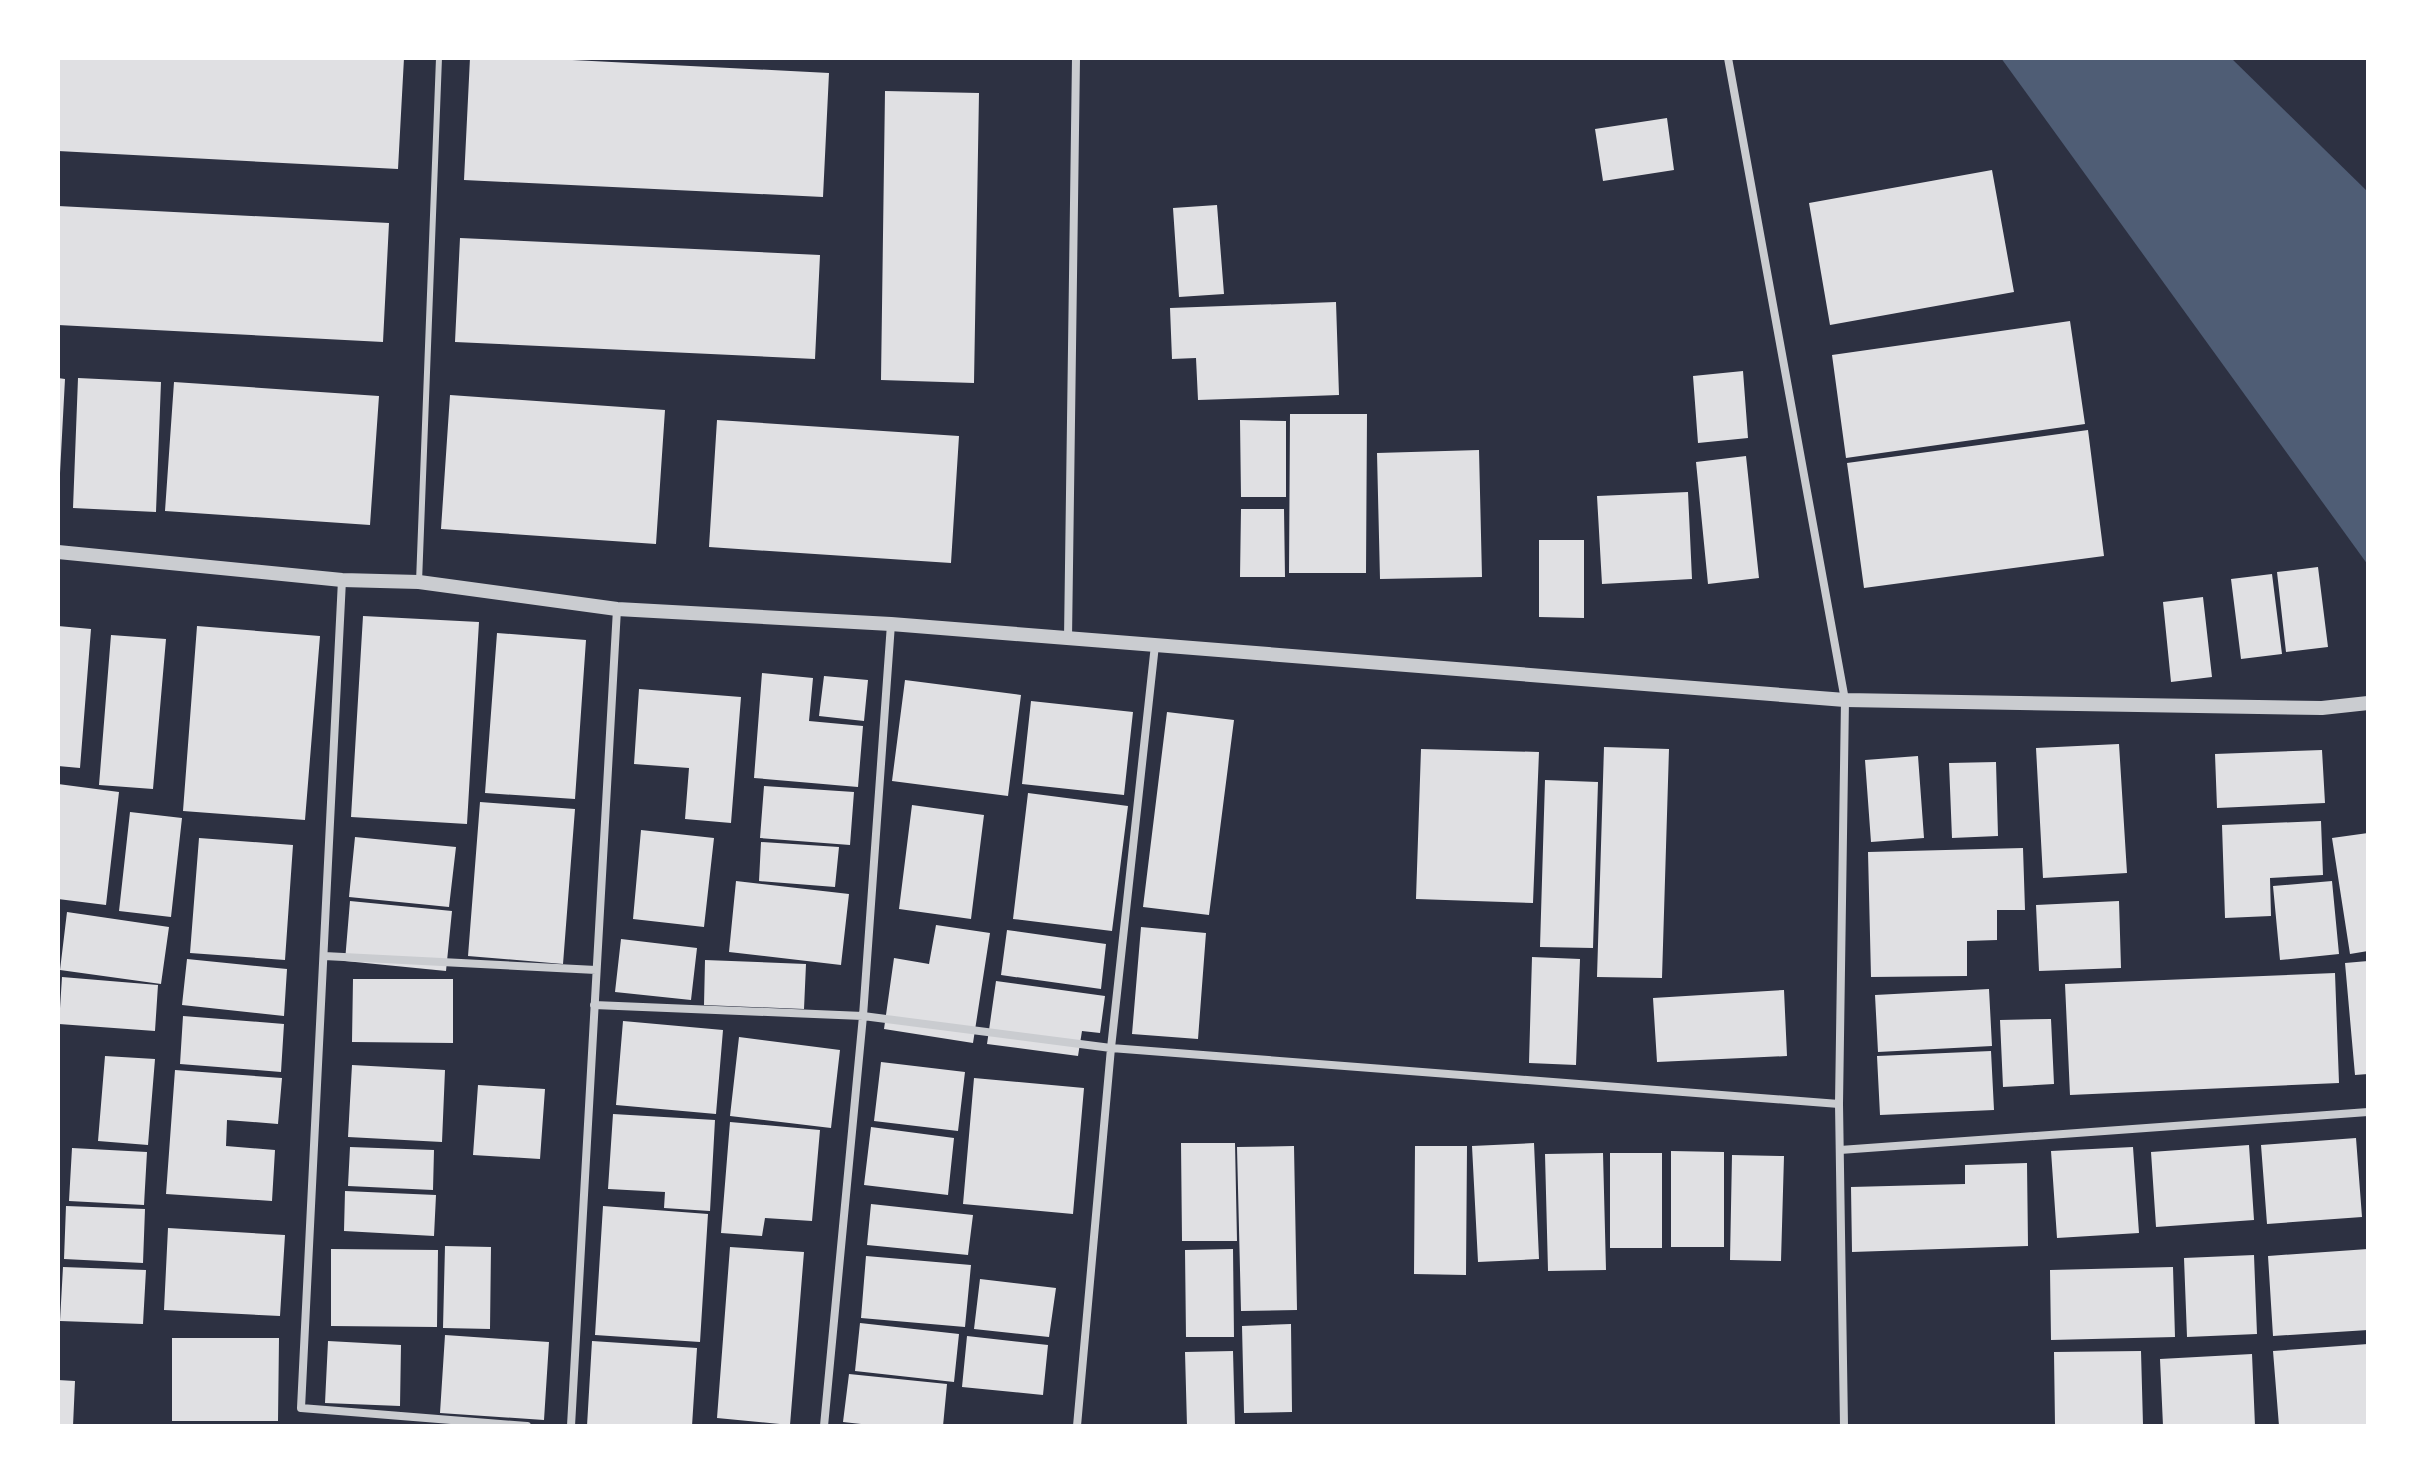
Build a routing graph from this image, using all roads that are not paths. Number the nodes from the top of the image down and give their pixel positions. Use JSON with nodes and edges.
{"nodes":[{"id":1,"x":439,"y":58,"type":"edge"},
{"id":2,"x":1076,"y":58,"type":"edge"},
{"id":3,"x":1728,"y":58,"type":"edge"},
{"id":4,"x":58,"y":552,"type":"edge"},
{"id":5,"x":342,"y":580,"type":"junction"},
{"id":6,"x":419,"y":582,"type":"junction"},
{"id":7,"x":617,"y":609,"type":"junction"},
{"id":8,"x":891,"y":624,"type":"junction"},
{"id":9,"x":1068,"y":639,"type":"junction"},
{"id":10,"x":1155,"y":645,"type":"junction"},
{"id":11,"x":1845,"y":700,"type":"junction"},
{"id":12,"x":2368,"y":703,"type":"edge"},
{"id":13,"x":324,"y":956,"type":"junction"},
{"id":14,"x":596,"y":970,"type":"junction"},
{"id":15,"x":594,"y":1005,"type":"junction"},
{"id":16,"x":863,"y":1016,"type":"junction"},
{"id":17,"x":1111,"y":1048,"type":"junction"},
{"id":18,"x":1839,"y":1104,"type":"junction"},
{"id":19,"x":2368,"y":1112,"type":"edge"},
{"id":20,"x":1840,"y":1150,"type":"junction"},
{"id":21,"x":527,"y":1426,"type":"edge"},
{"id":22,"x":571,"y":1426,"type":"edge"},
{"id":23,"x":824,"y":1426,"type":"edge"},
{"id":24,"x":1077,"y":1426,"type":"edge"},
{"id":25,"x":1844,"y":1426,"type":"edge"}],
"edges":[{"from":1,"to":6,"type":"lane"},
{"from":2,"to":9,"type":"street"},
{"from":3,"to":11,"type":"street"},
{"from":4,"to":5,"type":"street"},
{"from":5,"to":6,"type":"street"},
{"from":5,"to":13,"type":"street"},
{"from":6,"to":7,"type":"street"},
{"from":7,"to":8,"type":"street"},
{"from":7,"to":14,"type":"street"},
{"from":8,"to":9,"type":"street"},
{"from":8,"to":16,"type":"street"},
{"from":9,"to":10,"type":"street"},
{"from":10,"to":11,"type":"street"},
{"from":10,"to":17,"type":"street"},
{"from":11,"to":12,"type":"street"},
{"from":11,"to":18,"type":"street"},
{"from":13,"to":14,"type":"street"},
{"from":13,"to":21,"type":"street"},
{"from":14,"to":15,"type":"street"},
{"from":15,"to":16,"type":"street"},
{"from":15,"to":22,"type":"street"},
{"from":16,"to":17,"type":"street"},
{"from":16,"to":23,"type":"street"},
{"from":17,"to":18,"type":"street"},
{"from":17,"to":24,"type":"street"},
{"from":18,"to":20,"type":"street"},
{"from":19,"to":20,"type":"street"},
{"from":20,"to":25,"type":"street"}]}
